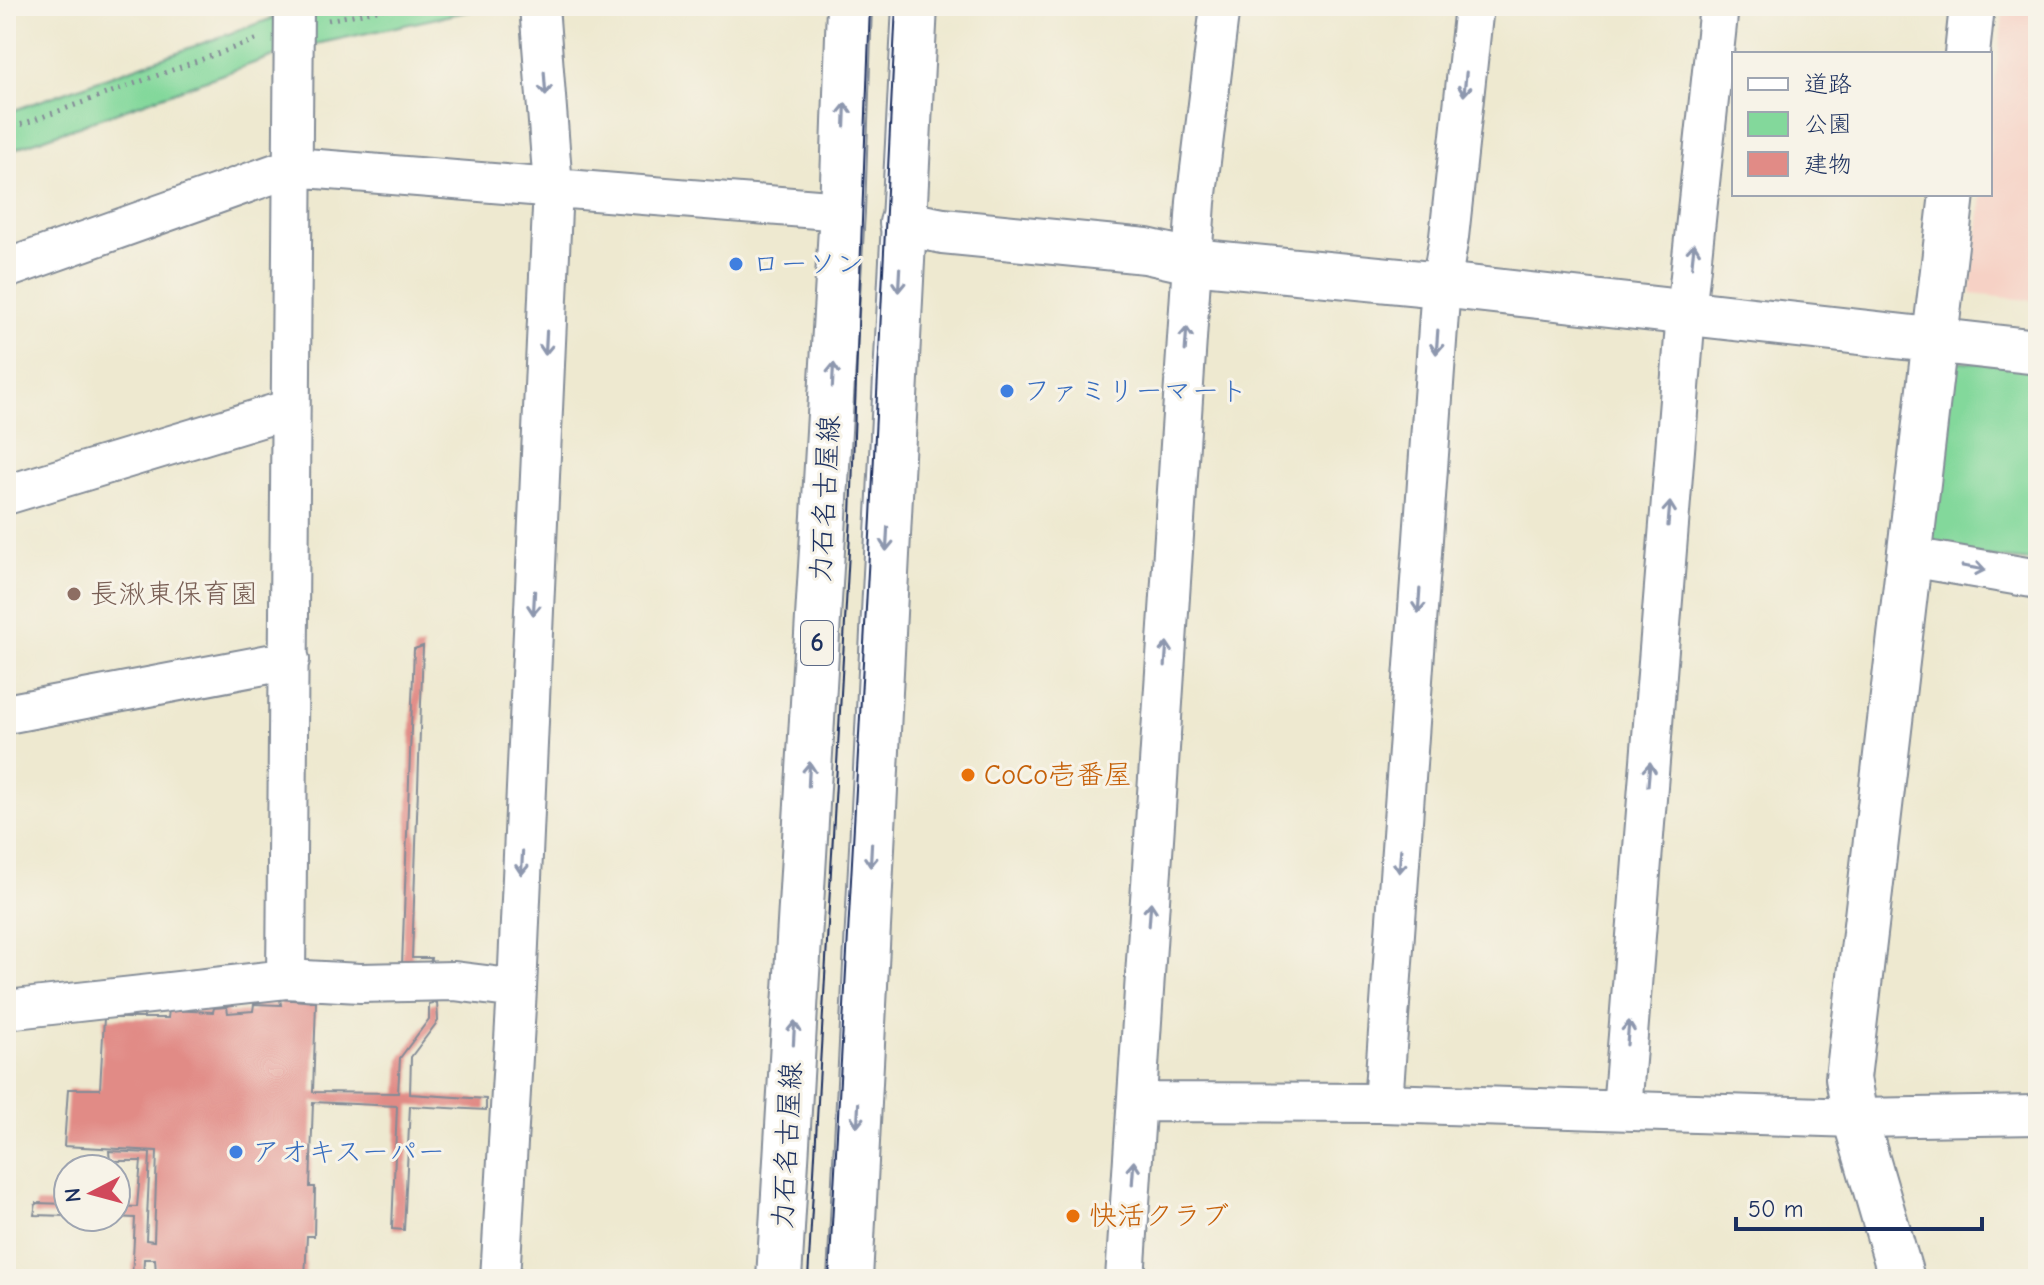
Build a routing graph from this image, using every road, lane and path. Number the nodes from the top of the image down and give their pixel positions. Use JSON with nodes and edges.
{"nodes":[{"id":1,"x":397,"y":6,"type":"edge"},
{"id":2,"x":539,"y":6,"type":"edge"},
{"id":3,"x":849,"y":6,"type":"edge"},
{"id":4,"x":915,"y":6,"type":"edge"},
{"id":5,"x":1220,"y":6,"type":"edge"},
{"id":6,"x":1474,"y":6,"type":"edge"},
{"id":7,"x":1719,"y":6,"type":"edge"},
{"id":8,"x":1972,"y":6,"type":"edge"},
{"id":9,"x":293,"y":16,"type":"edge"},
{"id":10,"x":1967,"y":52,"type":"edge"},
{"id":11,"x":6,"y":130,"type":"edge"},
{"id":12,"x":293,"y":167,"type":"junction"},
{"id":13,"x":553,"y":187,"type":"junction"},
{"id":14,"x":1952,"y":196,"type":"edge"},
{"id":15,"x":842,"y":211,"type":"junction"},
{"id":16,"x":902,"y":223,"type":"junction"},
{"id":17,"x":1191,"y":261,"type":"junction"},
{"id":18,"x":6,"y":269,"type":"edge"},
{"id":19,"x":1441,"y":285,"type":"junction"},
{"id":20,"x":1686,"y":313,"type":"junction"},
{"id":21,"x":1936,"y":340,"type":"junction"},
{"id":22,"x":2038,"y":352,"type":"edge"},
{"id":23,"x":290,"y":409,"type":"junction"},
{"id":24,"x":6,"y":495,"type":"edge"},
{"id":25,"x":1910,"y":557,"type":"junction"},
{"id":26,"x":2038,"y":579,"type":"edge"},
{"id":27,"x":290,"y":660,"type":"junction"},
{"id":28,"x":6,"y":714,"type":"edge"},
{"id":29,"x":286,"y":979,"type":"junction"},
{"id":30,"x":517,"y":989,"type":"junction"},
{"id":31,"x":6,"y":1010,"type":"edge"},
{"id":32,"x":1138,"y":1102,"type":"junction"},
{"id":33,"x":1383,"y":1103,"type":"junction"},
{"id":34,"x":1622,"y":1110,"type":"junction"},
{"id":35,"x":2038,"y":1115,"type":"edge"},
{"id":36,"x":1855,"y":1118,"type":"junction"},
{"id":37,"x":500,"y":1279,"type":"edge"},
{"id":38,"x":779,"y":1279,"type":"edge"},
{"id":39,"x":850,"y":1279,"type":"edge"},
{"id":40,"x":1125,"y":1279,"type":"edge"},
{"id":41,"x":1902,"y":1279,"type":"edge"}],
"edges":[{"from":1,"to":9,"type":"path"},
{"from":2,"to":13,"type":"street","one_way":true},
{"from":15,"to":3,"type":"main road","name":"力石名古屋線","number":"6","one_way":true},
{"from":4,"to":16,"type":"main road"},
{"from":5,"to":17,"type":"street"},
{"from":6,"to":19,"type":"street","one_way":true},
{"from":20,"to":7,"type":"street","one_way":true},
{"from":8,"to":10,"type":"main road"},
{"from":9,"to":11,"type":"path"},
{"from":9,"to":12,"type":"street"},
{"from":12,"to":13,"type":"street"},
{"from":12,"to":18,"type":"street"},
{"from":12,"to":23,"type":"street"},
{"from":13,"to":15,"type":"street"},
{"from":13,"to":30,"type":"street","one_way":true},
{"from":14,"to":21,"type":"main road"},
{"from":38,"to":15,"type":"main road","name":"力石名古屋線","number":"6","one_way":true},
{"from":16,"to":17,"type":"main road"},
{"from":16,"to":39,"type":"main road","one_way":true},
{"from":17,"to":19,"type":"main road"},
{"from":32,"to":17,"type":"street","one_way":true},
{"from":19,"to":20,"type":"main road"},
{"from":19,"to":33,"type":"street","one_way":true},
{"from":20,"to":21,"type":"main road"},
{"from":34,"to":20,"type":"street","one_way":true},
{"from":21,"to":22,"type":"main road"},
{"from":21,"to":25,"type":"main road"},
{"from":23,"to":24,"type":"street"},
{"from":23,"to":27,"type":"street"},
{"from":25,"to":26,"type":"street","one_way":true},
{"from":25,"to":36,"type":"main road"},
{"from":27,"to":28,"type":"street"},
{"from":27,"to":29,"type":"street"},
{"from":29,"to":30,"type":"street"},
{"from":29,"to":31,"type":"street"},
{"from":30,"to":37,"type":"street"},
{"from":32,"to":33,"type":"street"},
{"from":40,"to":32,"type":"street","one_way":true},
{"from":33,"to":34,"type":"street"},
{"from":34,"to":36,"type":"street"},
{"from":35,"to":36,"type":"street"},
{"from":36,"to":41,"type":"main road"}]}
